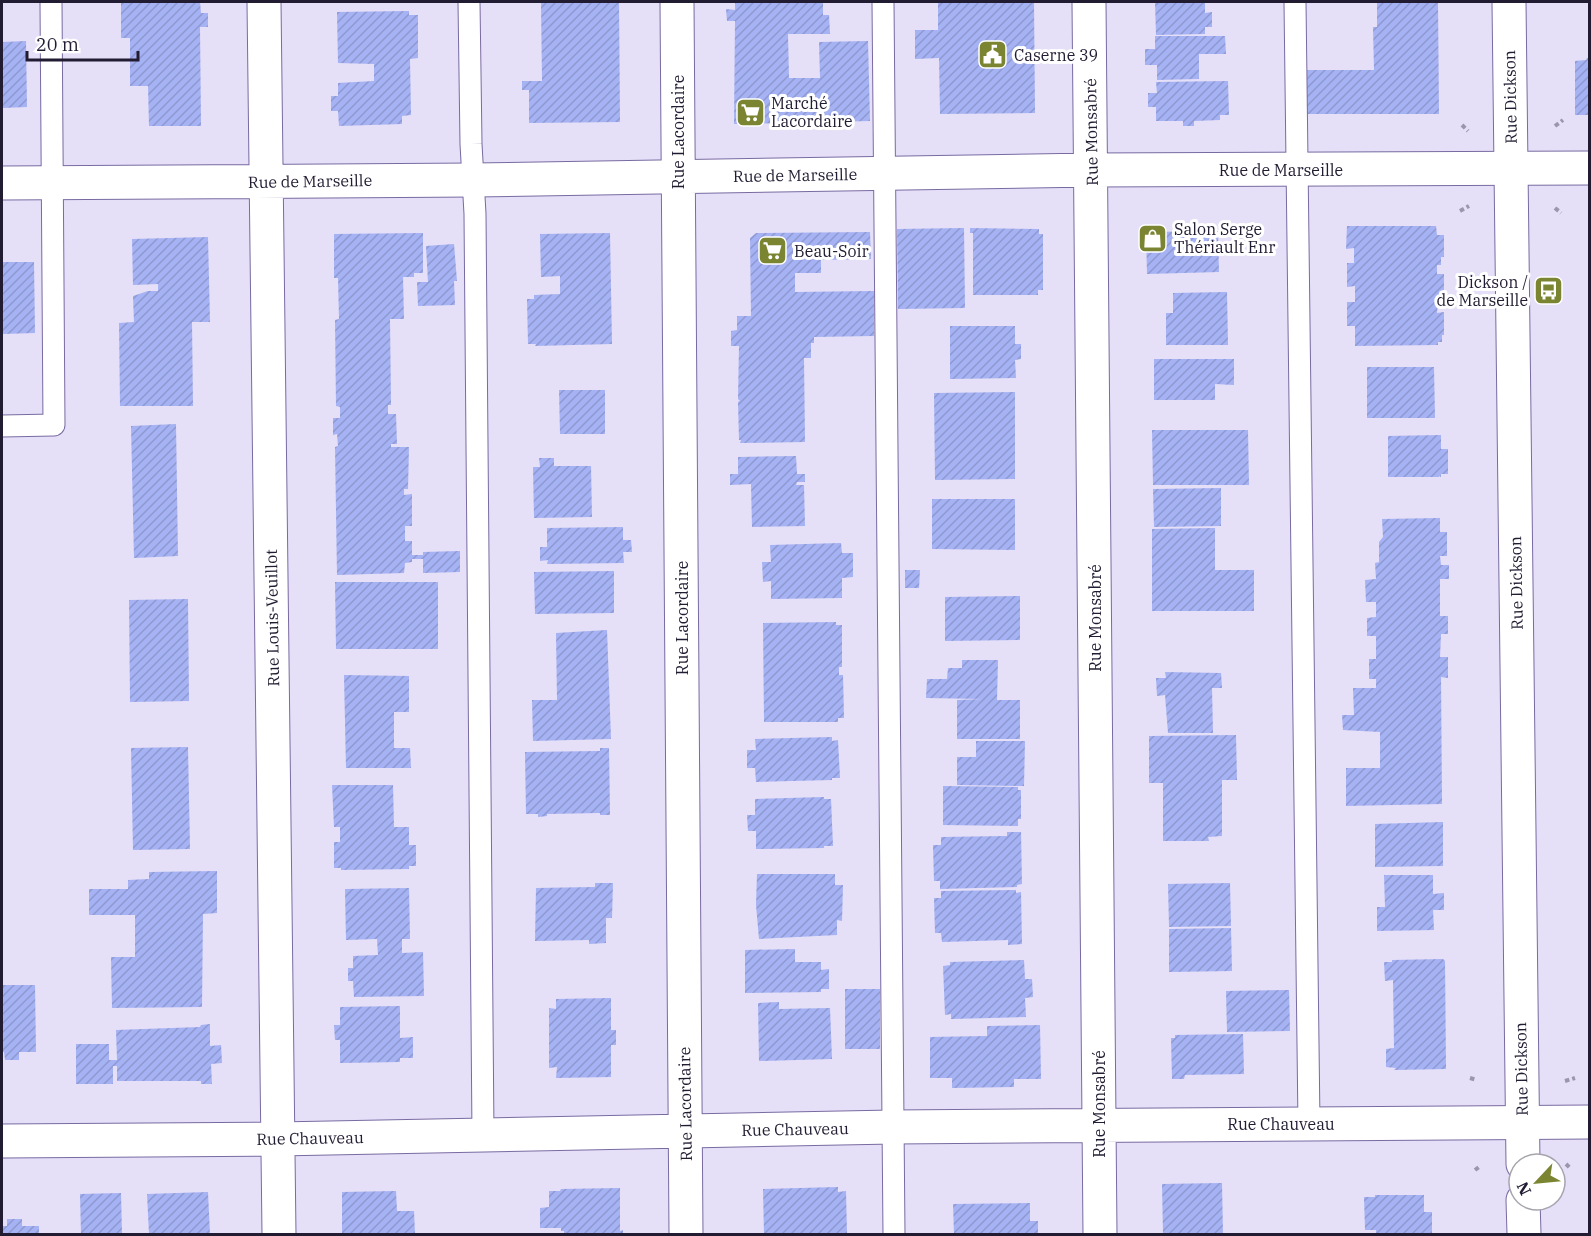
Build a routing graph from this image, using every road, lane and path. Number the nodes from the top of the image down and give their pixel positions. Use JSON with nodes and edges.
{"nodes":[{"id":1,"x":51,"y":2,"type":"edge"},
{"id":2,"x":264,"y":2,"type":"edge"},
{"id":3,"x":470,"y":2,"type":"edge"},
{"id":4,"x":677,"y":2,"type":"edge"},
{"id":5,"x":883,"y":2,"type":"edge"},
{"id":6,"x":1089,"y":2,"type":"edge"},
{"id":7,"x":1295,"y":2,"type":"edge"},
{"id":8,"x":1509,"y":2,"type":"edge"},
{"id":9,"x":1563,"y":120,"type":"dead end"},
{"id":10,"x":1462,"y":125,"type":"dead end"},
{"id":11,"x":1555,"y":126,"type":"dead end"},
{"id":12,"x":1468,"y":131,"type":"dead end"},
{"id":13,"x":1590,"y":168,"type":"edge"},
{"id":14,"x":1512,"y":169,"type":"junction"},
{"id":15,"x":1092,"y":170,"type":"junction"},
{"id":16,"x":1297,"y":170,"type":"junction"},
{"id":17,"x":884,"y":174,"type":"junction"},
{"id":18,"x":679,"y":177,"type":"junction"},
{"id":19,"x":474,"y":180,"type":"junction"},
{"id":20,"x":266,"y":181,"type":"junction"},
{"id":21,"x":52,"y":182,"type":"junction"},
{"id":22,"x":2,"y":183,"type":"edge"},
{"id":23,"x":1469,"y":206,"type":"dead end"},
{"id":24,"x":1555,"y":208,"type":"dead end"},
{"id":25,"x":1460,"y":211,"type":"dead end"},
{"id":26,"x":1561,"y":213,"type":"dead end"},
{"id":27,"x":2,"y":426,"type":"edge"},
{"id":28,"x":1470,"y":1078,"type":"dead end"},
{"id":29,"x":1575,"y":1078,"type":"dead end"},
{"id":30,"x":1477,"y":1080,"type":"dead end"},
{"id":31,"x":1565,"y":1081,"type":"dead end"},
{"id":32,"x":1590,"y":1122,"type":"edge"},
{"id":33,"x":1309,"y":1124,"type":"junction"},
{"id":34,"x":1522,"y":1124,"type":"junction"},
{"id":35,"x":1099,"y":1126,"type":"junction"},
{"id":36,"x":893,"y":1127,"type":"junction"},
{"id":37,"x":685,"y":1130,"type":"junction"},
{"id":38,"x":483,"y":1134,"type":"junction"},
{"id":39,"x":278,"y":1139,"type":"junction"},
{"id":40,"x":2,"y":1141,"type":"edge"},
{"id":41,"x":1522,"y":1152,"type":"edge"},
{"id":42,"x":1523,"y":1212,"type":"edge"},
{"id":43,"x":279,"y":1234,"type":"edge"},
{"id":44,"x":686,"y":1234,"type":"edge"},
{"id":45,"x":894,"y":1234,"type":"edge"},
{"id":46,"x":1100,"y":1234,"type":"edge"},
{"id":47,"x":1524,"y":1234,"type":"edge"}],
"edges":[{"from":1,"to":21,"type":"lane"},
{"from":2,"to":20,"type":"street","name":"Rue Louis-Veuillot"},
{"from":3,"to":19,"type":"lane"},
{"from":4,"to":18,"type":"street","name":"Rue Lacordaire"},
{"from":5,"to":17,"type":"lane"},
{"from":6,"to":15,"type":"street","name":"Rue Monsabré"},
{"from":7,"to":16,"type":"lane"},
{"from":8,"to":14,"type":"street","name":"Rue Dickson"},
{"from":9,"to":11,"type":"path"},
{"from":10,"to":12,"type":"path"},
{"from":13,"to":14,"type":"street","name":"Rue de Marseille"},
{"from":14,"to":16,"type":"street","name":"Rue de Marseille"},
{"from":14,"to":34,"type":"street","name":"Rue Dickson"},
{"from":15,"to":16,"type":"street","name":"Rue de Marseille"},
{"from":15,"to":17,"type":"street","name":"Rue de Marseille"},
{"from":15,"to":35,"type":"street","name":"Rue Monsabré"},
{"from":16,"to":33,"type":"lane"},
{"from":17,"to":18,"type":"street","name":"Rue de Marseille"},
{"from":17,"to":36,"type":"lane"},
{"from":18,"to":19,"type":"street","name":"Rue de Marseille"},
{"from":18,"to":37,"type":"street","name":"Rue Lacordaire"},
{"from":19,"to":20,"type":"street","name":"Rue de Marseille"},
{"from":19,"to":38,"type":"lane"},
{"from":20,"to":21,"type":"street","name":"Rue de Marseille"},
{"from":20,"to":39,"type":"street","name":"Rue Louis-Veuillot"},
{"from":21,"to":22,"type":"street","name":"Rue de Marseille"},
{"from":21,"to":27,"type":"lane"},
{"from":23,"to":25,"type":"path"},
{"from":24,"to":26,"type":"path"},
{"from":28,"to":30,"type":"path"},
{"from":29,"to":31,"type":"path"},
{"from":32,"to":34,"type":"street","name":"Rue Chauveau"},
{"from":33,"to":34,"type":"street","name":"Rue Chauveau"},
{"from":33,"to":35,"type":"street","name":"Rue Chauveau"},
{"from":34,"to":41,"type":"street","name":"Rue Dickson"},
{"from":35,"to":36,"type":"street","name":"Rue Chauveau"},
{"from":35,"to":46,"type":"street","name":"Rue Monsabré"},
{"from":36,"to":37,"type":"street","name":"Rue Chauveau"},
{"from":36,"to":45,"type":"lane"},
{"from":37,"to":38,"type":"street","name":"Rue Chauveau"},
{"from":37,"to":44,"type":"street","name":"Rue Lacordaire"},
{"from":38,"to":39,"type":"street","name":"Rue Chauveau"},
{"from":39,"to":40,"type":"street","name":"Rue Chauveau"},
{"from":39,"to":43,"type":"street","name":"Rue Louis-Veuillot"},
{"from":42,"to":47,"type":"street"}]}
